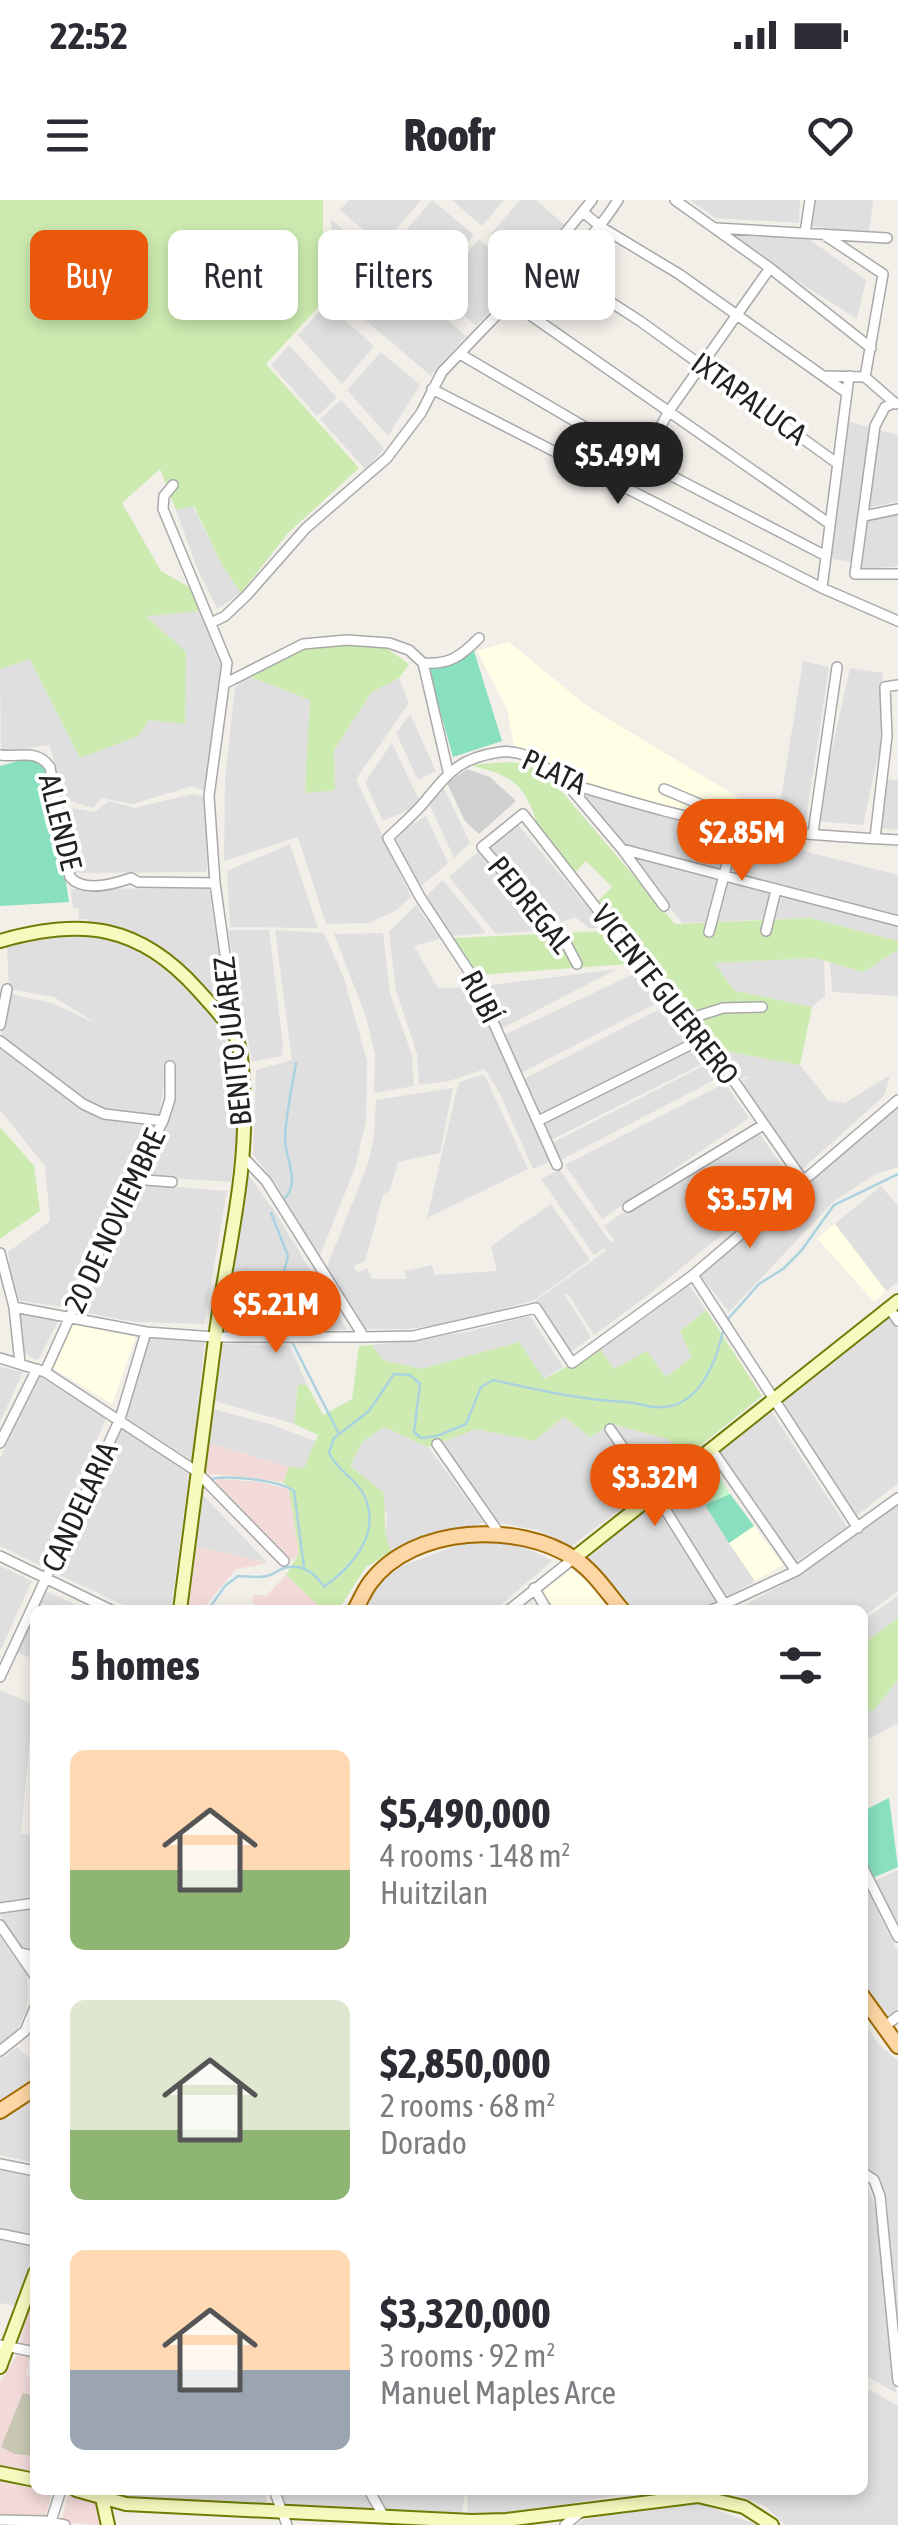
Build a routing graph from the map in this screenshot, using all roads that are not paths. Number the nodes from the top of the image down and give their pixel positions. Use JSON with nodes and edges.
{"nodes":[{"id":1,"x":592,"y":200,"type":"edge"},
{"id":2,"x":618,"y":200,"type":"edge"},
{"id":3,"x":676,"y":200,"type":"edge"},
{"id":4,"x":810,"y":200,"type":"edge"},
{"id":5,"x":582,"y":212,"type":"junction"},
{"id":6,"x":601,"y":227,"type":"junction"},
{"id":7,"x":713,"y":228,"type":"junction"},
{"id":8,"x":567,"y":230,"type":"edge"},
{"id":9,"x":598,"y":230,"type":"edge"},
{"id":10,"x":805,"y":233,"type":"junction"},
{"id":11,"x":823,"y":234,"type":"junction"},
{"id":12,"x":887,"y":238,"type":"dead end"},
{"id":13,"x":770,"y":268,"type":"junction"},
{"id":14,"x":615,"y":304,"type":"edge"},
{"id":15,"x":737,"y":315,"type":"junction"},
{"id":16,"x":491,"y":320,"type":"edge"},
{"id":17,"x":537,"y":320,"type":"edge"},
{"id":18,"x":871,"y":348,"type":"junction"},
{"id":19,"x":460,"y":354,"type":"junction"},
{"id":20,"x":702,"y":365,"type":"junction"},
{"id":21,"x":823,"y":376,"type":"junction"},
{"id":22,"x":850,"y":376,"type":"junction"},
{"id":23,"x":866,"y":377,"type":"junction"},
{"id":24,"x":432,"y":389,"type":"junction"},
{"id":25,"x":847,"y":392,"type":"junction"},
{"id":26,"x":896,"y":404,"type":"edge"},
{"id":27,"x":669,"y":412,"type":"junction"},
{"id":28,"x":643,"y":461,"type":"junction"},
{"id":29,"x":838,"y":464,"type":"junction"},
{"id":30,"x":172,"y":485,"type":"dead end"},
{"id":31,"x":626,"y":489,"type":"junction"},
{"id":32,"x":898,"y":509,"type":"edge"},
{"id":33,"x":864,"y":516,"type":"junction"},
{"id":34,"x":830,"y":524,"type":"junction"},
{"id":35,"x":826,"y":556,"type":"junction"},
{"id":36,"x":898,"y":574,"type":"edge"},
{"id":37,"x":822,"y":588,"type":"junction"},
{"id":38,"x":898,"y":621,"type":"edge"},
{"id":39,"x":212,"y":623,"type":"junction"},
{"id":40,"x":480,"y":638,"type":"dead end"},
{"id":41,"x":423,"y":663,"type":"junction"},
{"id":42,"x":838,"y":667,"type":"dead end"},
{"id":43,"x":226,"y":684,"type":"junction"},
{"id":44,"x":898,"y":685,"type":"edge"},
{"id":45,"x":892,"y":735,"type":"edge"},
{"id":46,"x":0,"y":756,"type":"edge"},
{"id":47,"x":448,"y":771,"type":"junction"},
{"id":48,"x":884,"y":773,"type":"junction"},
{"id":49,"x":898,"y":775,"type":"edge"},
{"id":50,"x":565,"y":782,"type":"junction"},
{"id":51,"x":664,"y":789,"type":"dead end"},
{"id":52,"x":523,"y":814,"type":"joint"},
{"id":53,"x":737,"y":826,"type":"junction"},
{"id":54,"x":756,"y":828,"type":"junction"},
{"id":55,"x":812,"y":832,"type":"junction"},
{"id":56,"x":876,"y":838,"type":"junction"},
{"id":57,"x":898,"y":840,"type":"edge"},
{"id":58,"x":622,"y":849,"type":"junction"},
{"id":59,"x":724,"y":875,"type":"junction"},
{"id":60,"x":215,"y":883,"type":"junction"},
{"id":61,"x":776,"y":890,"type":"junction"},
{"id":62,"x":664,"y":906,"type":"dead end"},
{"id":63,"x":898,"y":921,"type":"edge"},
{"id":64,"x":766,"y":931,"type":"dead end"},
{"id":65,"x":709,"y":932,"type":"dead end"},
{"id":66,"x":0,"y":941,"type":"edge"},
{"id":67,"x":577,"y":964,"type":"dead end"},
{"id":68,"x":6,"y":989,"type":"dead end"},
{"id":69,"x":762,"y":1007,"type":"dead end"},
{"id":70,"x":685,"y":1020,"type":"junction"},
{"id":71,"x":0,"y":1025,"type":"edge"},
{"id":72,"x":236,"y":1039,"type":"junction"},
{"id":73,"x":702,"y":1039,"type":"junction"},
{"id":74,"x":0,"y":1041,"type":"edge"},
{"id":75,"x":170,"y":1066,"type":"dead end"},
{"id":76,"x":898,"y":1100,"type":"edge"},
{"id":77,"x":163,"y":1122,"type":"junction"},
{"id":78,"x":538,"y":1122,"type":"junction"},
{"id":79,"x":762,"y":1125,"type":"junction"},
{"id":80,"x":244,"y":1158,"type":"junction"},
{"id":81,"x":557,"y":1165,"type":"dead end"},
{"id":82,"x":132,"y":1179,"type":"junction"},
{"id":83,"x":802,"y":1180,"type":"junction"},
{"id":84,"x":172,"y":1182,"type":"dead end"},
{"id":85,"x":628,"y":1207,"type":"dead end"},
{"id":86,"x":0,"y":1253,"type":"edge"},
{"id":87,"x":693,"y":1275,"type":"junction"},
{"id":88,"x":894,"y":1304,"type":"edge"},
{"id":89,"x":14,"y":1308,"type":"junction"},
{"id":90,"x":69,"y":1316,"type":"junction"},
{"id":91,"x":898,"y":1320,"type":"edge"},
{"id":92,"x":146,"y":1332,"type":"junction"},
{"id":93,"x":215,"y":1337,"type":"junction"},
{"id":94,"x":364,"y":1337,"type":"junction"},
{"id":95,"x":0,"y":1358,"type":"edge"},
{"id":96,"x":20,"y":1363,"type":"junction"},
{"id":97,"x":41,"y":1371,"type":"junction"},
{"id":98,"x":776,"y":1399,"type":"junction"},
{"id":99,"x":120,"y":1420,"type":"junction"},
{"id":100,"x":610,"y":1429,"type":"dead end"},
{"id":101,"x":0,"y":1443,"type":"edge"},
{"id":102,"x":437,"y":1444,"type":"dead end"},
{"id":103,"x":712,"y":1450,"type":"junction"},
{"id":104,"x":196,"y":1471,"type":"junction"},
{"id":105,"x":656,"y":1493,"type":"junction"},
{"id":106,"x":898,"y":1498,"type":"edge"},
{"id":107,"x":858,"y":1528,"type":"junction"},
{"id":108,"x":500,"y":1534,"type":"junction"},
{"id":109,"x":0,"y":1556,"type":"edge"},
{"id":110,"x":574,"y":1558,"type":"junction"},
{"id":111,"x":284,"y":1562,"type":"dead end"},
{"id":112,"x":796,"y":1571,"type":"junction"},
{"id":113,"x":46,"y":1579,"type":"junction"},
{"id":114,"x":534,"y":1588,"type":"junction"},
{"id":115,"x":34,"y":1605,"type":"edge"},
{"id":116,"x":101,"y":1605,"type":"edge"},
{"id":117,"x":181,"y":1605,"type":"edge"},
{"id":118,"x":358,"y":1605,"type":"edge"},
{"id":119,"x":515,"y":1605,"type":"edge"},
{"id":120,"x":544,"y":1605,"type":"edge"},
{"id":121,"x":618,"y":1605,"type":"edge"},
{"id":122,"x":725,"y":1605,"type":"edge"},
{"id":123,"x":730,"y":1605,"type":"edge"},
{"id":124,"x":30,"y":1613,"type":"edge"},
{"id":125,"x":0,"y":1676,"type":"edge"},
{"id":126,"x":868,"y":1878,"type":"edge"},
{"id":127,"x":30,"y":1905,"type":"edge"},
{"id":128,"x":0,"y":1908,"type":"edge"},
{"id":129,"x":0,"y":1925,"type":"edge"},
{"id":130,"x":898,"y":1938,"type":"edge"},
{"id":131,"x":20,"y":1953,"type":"junction"},
{"id":132,"x":30,"y":1955,"type":"edge"},
{"id":133,"x":30,"y":1968,"type":"edge"},
{"id":134,"x":868,"y":2005,"type":"edge"},
{"id":135,"x":898,"y":2016,"type":"edge"},
{"id":136,"x":30,"y":2020,"type":"edge"},
{"id":137,"x":883,"y":2028,"type":"junction"},
{"id":138,"x":898,"y":2046,"type":"edge"},
{"id":139,"x":0,"y":2051,"type":"edge"},
{"id":140,"x":30,"y":2091,"type":"edge"},
{"id":141,"x":0,"y":2111,"type":"edge"},
{"id":142,"x":0,"y":2164,"type":"edge"},
{"id":143,"x":30,"y":2170,"type":"edge"},
{"id":144,"x":868,"y":2176,"type":"edge"},
{"id":145,"x":0,"y":2234,"type":"edge"},
{"id":146,"x":30,"y":2240,"type":"edge"},
{"id":147,"x":30,"y":2287,"type":"edge"},
{"id":148,"x":5,"y":2346,"type":"edge"},
{"id":149,"x":30,"y":2351,"type":"edge"},
{"id":150,"x":0,"y":2367,"type":"edge"},
{"id":151,"x":898,"y":2381,"type":"edge"},
{"id":152,"x":0,"y":2472,"type":"edge"},
{"id":153,"x":30,"y":2479,"type":"edge"},
{"id":154,"x":59,"y":2495,"type":"edge"},
{"id":155,"x":92,"y":2495,"type":"edge"},
{"id":156,"x":276,"y":2495,"type":"edge"},
{"id":157,"x":372,"y":2495,"type":"edge"},
{"id":158,"x":683,"y":2495,"type":"edge"},
{"id":159,"x":704,"y":2495,"type":"edge"},
{"id":160,"x":102,"y":2498,"type":"junction"},
{"id":161,"x":586,"y":2508,"type":"junction"},
{"id":162,"x":384,"y":2517,"type":"junction"},
{"id":163,"x":285,"y":2519,"type":"edge"},
{"id":164,"x":0,"y":2520,"type":"edge"},
{"id":165,"x":367,"y":2521,"type":"edge"},
{"id":166,"x":51,"y":2522,"type":"junction"},
{"id":167,"x":472,"y":2523,"type":"edge"},
{"id":168,"x":65,"y":2525,"type":"edge"},
{"id":169,"x":108,"y":2525,"type":"edge"},
{"id":170,"x":565,"y":2525,"type":"edge"},
{"id":171,"x":772,"y":2525,"type":"edge"}],
"edges":[{"from":1,"to":5,"type":"street"},
{"from":2,"to":6,"type":"street"},
{"from":3,"to":7,"type":"street"},
{"from":4,"to":10,"type":"street"},
{"from":5,"to":6,"type":"street"},
{"from":5,"to":8,"type":"street"},
{"from":6,"to":9,"type":"street"},
{"from":6,"to":15,"type":"street"},
{"from":7,"to":10,"type":"street"},
{"from":7,"to":13,"type":"street"},
{"from":10,"to":11,"type":"street"},
{"from":11,"to":12,"type":"street"},
{"from":11,"to":18,"type":"street"},
{"from":13,"to":15,"type":"street"},
{"from":13,"to":18,"type":"street"},
{"from":14,"to":20,"type":"street","name":"IXTAPALUCA"},
{"from":15,"to":20,"type":"street"},
{"from":15,"to":21,"type":"street"},
{"from":16,"to":19,"type":"street"},
{"from":17,"to":27,"type":"street"},
{"from":18,"to":23,"type":"street"},
{"from":19,"to":24,"type":"street"},
{"from":19,"to":28,"type":"street"},
{"from":20,"to":27,"type":"street"},
{"from":20,"to":29,"type":"street","name":"IXTAPALUCA"},
{"from":21,"to":22,"type":"street"},
{"from":21,"to":25,"type":"street"},
{"from":22,"to":23,"type":"street"},
{"from":22,"to":25,"type":"street"},
{"from":23,"to":26,"type":"street"},
{"from":24,"to":31,"type":"street"},
{"from":24,"to":39,"type":"street"},
{"from":25,"to":29,"type":"street"},
{"from":26,"to":33,"type":"street"},
{"from":27,"to":28,"type":"street"},
{"from":27,"to":34,"type":"street"},
{"from":28,"to":31,"type":"street"},
{"from":28,"to":35,"type":"street"},
{"from":29,"to":34,"type":"street"},
{"from":30,"to":39,"type":"street","name":"BENITO JUÁREZ"},
{"from":31,"to":37,"type":"street"},
{"from":32,"to":33,"type":"street"},
{"from":33,"to":36,"type":"street"},
{"from":34,"to":35,"type":"street"},
{"from":35,"to":37,"type":"street"},
{"from":37,"to":38,"type":"street"},
{"from":39,"to":43,"type":"street","name":"BENITO JUÁREZ"},
{"from":40,"to":41,"type":"street"},
{"from":41,"to":43,"type":"street"},
{"from":41,"to":47,"type":"street"},
{"from":42,"to":55,"type":"street"},
{"from":43,"to":60,"type":"street","name":"BENITO JUÁREZ"},
{"from":44,"to":45,"type":"street"},
{"from":45,"to":48,"type":"street"},
{"from":46,"to":60,"type":"street","name":"ALLENDE"},
{"from":47,"to":50,"type":"street","name":"PLATA"},
{"from":47,"to":78,"type":"street","name":"RUBÍ"},
{"from":48,"to":49,"type":"street"},
{"from":48,"to":56,"type":"street"},
{"from":50,"to":53,"type":"street","name":"PLATA"},
{"from":50,"to":58,"type":"street"},
{"from":51,"to":54,"type":"street"},
{"from":52,"to":67,"type":"street","name":"PEDREGAL"},
{"from":52,"to":70,"type":"street","name":"VICENTE GUERRERO"},
{"from":53,"to":54,"type":"street","name":"PLATA"},
{"from":53,"to":59,"type":"street"},
{"from":54,"to":55,"type":"street","name":"PLATA"},
{"from":55,"to":56,"type":"street","name":"PLATA"},
{"from":56,"to":57,"type":"street","name":"PLATA"},
{"from":58,"to":59,"type":"street"},
{"from":58,"to":62,"type":"street"},
{"from":59,"to":61,"type":"street"},
{"from":59,"to":65,"type":"street"},
{"from":60,"to":72,"type":"street","name":"BENITO JUÁREZ"},
{"from":61,"to":63,"type":"street"},
{"from":61,"to":64,"type":"street"},
{"from":66,"to":72,"type":"street"},
{"from":68,"to":71,"type":"street"},
{"from":69,"to":70,"type":"street"},
{"from":70,"to":73,"type":"street","name":"VICENTE GUERRERO"},
{"from":72,"to":80,"type":"street","name":"BENITO JUÁREZ"},
{"from":73,"to":78,"type":"street"},
{"from":73,"to":79,"type":"street","name":"VICENTE GUERRERO"},
{"from":74,"to":77,"type":"street"},
{"from":75,"to":77,"type":"street","name":"20 DE NOVIEMBRE"},
{"from":76,"to":83,"type":"street"},
{"from":77,"to":82,"type":"street","name":"20 DE NOVIEMBRE"},
{"from":78,"to":81,"type":"street","name":"RUBÍ"},
{"from":79,"to":83,"type":"street","name":"VICENTE GUERRERO"},
{"from":79,"to":85,"type":"street"},
{"from":80,"to":93,"type":"street","name":"BENITO JUÁREZ"},
{"from":80,"to":94,"type":"street"},
{"from":82,"to":84,"type":"street"},
{"from":82,"to":90,"type":"street","name":"20 DE NOVIEMBRE"},
{"from":83,"to":87,"type":"street"},
{"from":86,"to":89,"type":"street"},
{"from":87,"to":94,"type":"street"},
{"from":87,"to":98,"type":"street"},
{"from":88,"to":91,"type":"street"},
{"from":88,"to":98,"type":"street"},
{"from":89,"to":90,"type":"street"},
{"from":89,"to":96,"type":"street"},
{"from":90,"to":92,"type":"street"},
{"from":90,"to":97,"type":"street","name":"20 DE NOVIEMBRE"},
{"from":92,"to":93,"type":"street"},
{"from":92,"to":99,"type":"street","name":"CANDELARIA"},
{"from":93,"to":94,"type":"street"},
{"from":93,"to":104,"type":"street","name":"BENITO JUÁREZ"},
{"from":95,"to":96,"type":"street"},
{"from":96,"to":97,"type":"street"},
{"from":97,"to":99,"type":"street"},
{"from":97,"to":101,"type":"street","name":"20 DE NOVIEMBRE"},
{"from":98,"to":103,"type":"street"},
{"from":98,"to":107,"type":"street"},
{"from":99,"to":104,"type":"street"},
{"from":99,"to":113,"type":"street","name":"CANDELARIA"},
{"from":100,"to":105,"type":"street"},
{"from":102,"to":108,"type":"street"},
{"from":103,"to":105,"type":"street"},
{"from":103,"to":112,"type":"street"},
{"from":104,"to":111,"type":"street"},
{"from":104,"to":117,"type":"street","name":"BENITO JUÁREZ"},
{"from":105,"to":110,"type":"street"},
{"from":105,"to":122,"type":"street"},
{"from":106,"to":107,"type":"street"},
{"from":107,"to":112,"type":"street"},
{"from":108,"to":110,"type":"main road"},
{"from":108,"to":118,"type":"main road"},
{"from":109,"to":113,"type":"street"},
{"from":110,"to":114,"type":"street"},
{"from":110,"to":121,"type":"main road"},
{"from":112,"to":123,"type":"street"},
{"from":113,"to":115,"type":"street","name":"CANDELARIA"},
{"from":113,"to":116,"type":"street"},
{"from":114,"to":119,"type":"street"},
{"from":114,"to":120,"type":"street"},
{"from":124,"to":125,"type":"street","name":"CANDELARIA"},
{"from":126,"to":130,"type":"street"},
{"from":127,"to":128,"type":"street"},
{"from":129,"to":131,"type":"street"},
{"from":131,"to":132,"type":"street"},
{"from":131,"to":133,"type":"street"},
{"from":134,"to":137,"type":"main road"},
{"from":135,"to":137,"type":"street"},
{"from":136,"to":139,"type":"street"},
{"from":137,"to":138,"type":"main road"},
{"from":140,"to":141,"type":"main road"},
{"from":142,"to":143,"type":"street"},
{"from":144,"to":151,"type":"street"},
{"from":145,"to":146,"type":"street"},
{"from":147,"to":148,"type":"street"},
{"from":148,"to":149,"type":"street"},
{"from":148,"to":150,"type":"street"},
{"from":152,"to":153,"type":"street"},
{"from":154,"to":166,"type":"street"},
{"from":155,"to":160,"type":"street"},
{"from":156,"to":163,"type":"street"},
{"from":157,"to":162,"type":"street"},
{"from":158,"to":161,"type":"street"},
{"from":159,"to":171,"type":"street"},
{"from":160,"to":163,"type":"street"},
{"from":160,"to":169,"type":"street"},
{"from":161,"to":167,"type":"street"},
{"from":161,"to":170,"type":"street"},
{"from":162,"to":165,"type":"street"},
{"from":162,"to":167,"type":"street"},
{"from":163,"to":165,"type":"street"},
{"from":164,"to":166,"type":"street"},
{"from":166,"to":168,"type":"street"}]}
